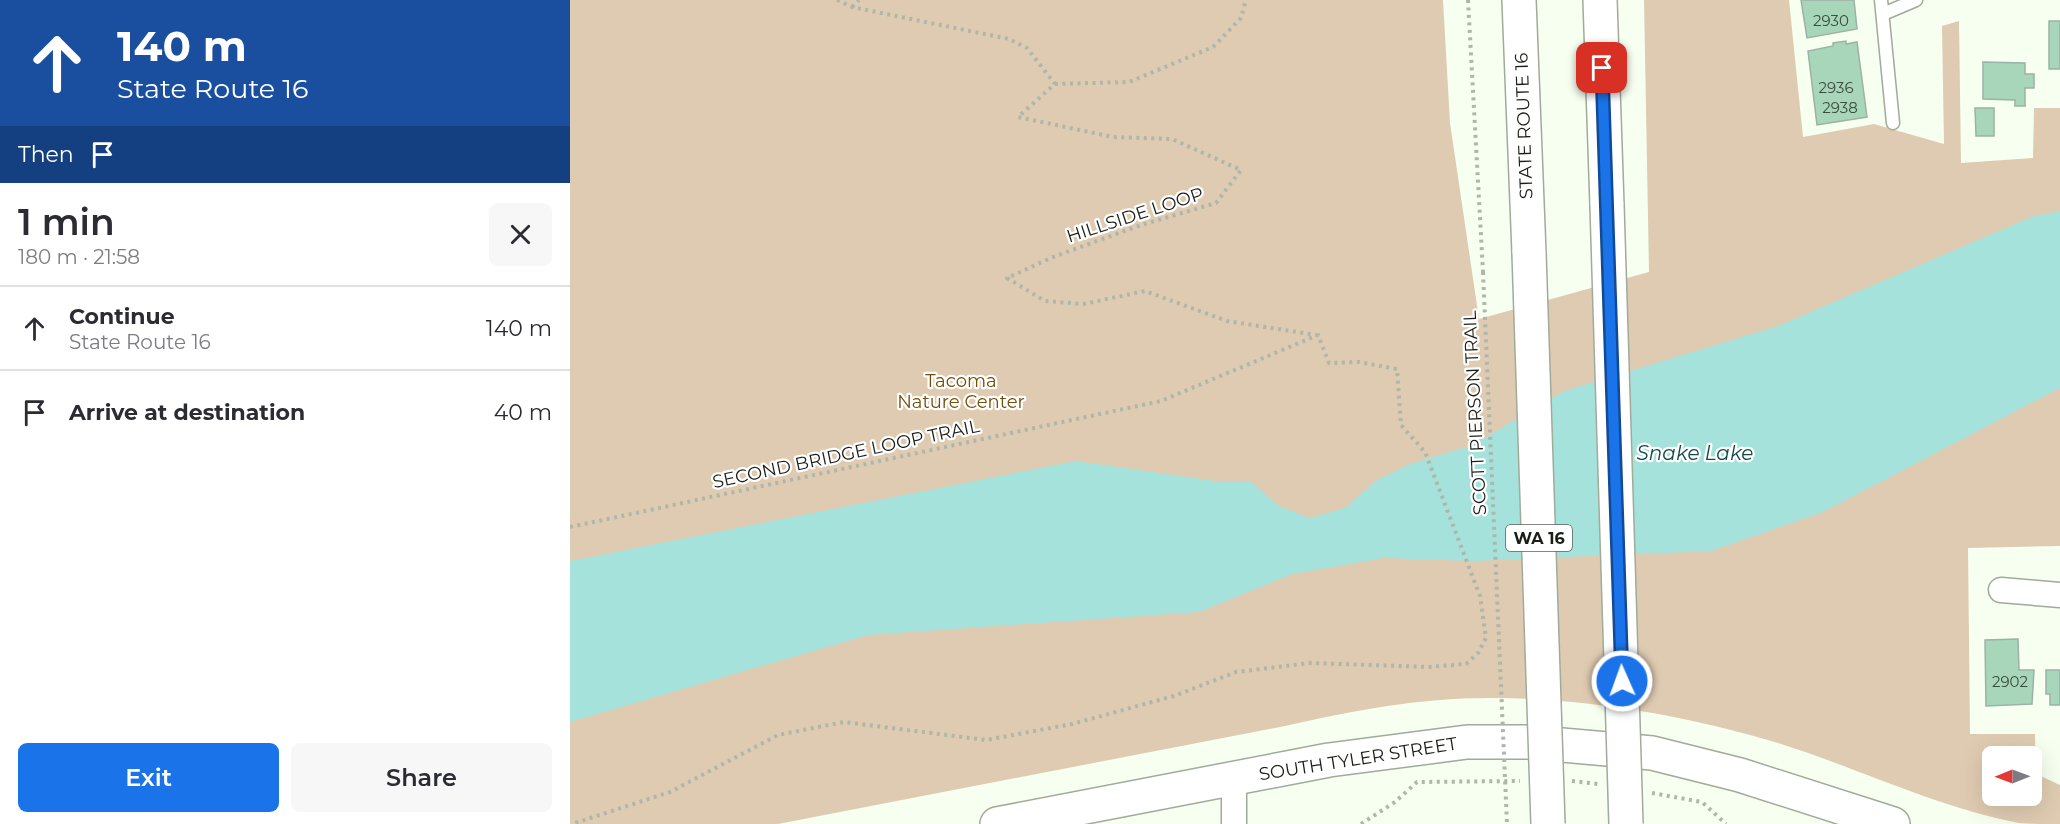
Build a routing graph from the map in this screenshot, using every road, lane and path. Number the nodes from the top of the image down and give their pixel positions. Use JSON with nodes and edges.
{"nodes":[{"id":1,"x":837,"y":0,"type":"edge"},
{"id":2,"x":859,"y":0,"type":"edge"},
{"id":3,"x":1246,"y":0,"type":"edge"},
{"id":4,"x":1468,"y":0,"type":"edge"},
{"id":5,"x":1519,"y":0,"type":"edge"},
{"id":6,"x":1600,"y":0,"type":"edge"},
{"id":7,"x":1881,"y":0,"type":"edge"},
{"id":8,"x":1916,"y":0,"type":"edge"},
{"id":9,"x":852,"y":7,"type":"junction"},
{"id":10,"x":1883,"y":14,"type":"junction"},
{"id":11,"x":1055,"y":84,"type":"junction"},
{"id":12,"x":1893,"y":123,"type":"dead end"},
{"id":13,"x":1318,"y":335,"type":"junction"},
{"id":14,"x":570,"y":527,"type":"edge"},
{"id":15,"x":2001,"y":590,"type":"dead end"},
{"id":16,"x":2060,"y":596,"type":"edge"},
{"id":17,"x":1234,"y":778,"type":"junction"},
{"id":18,"x":572,"y":824,"type":"edge"},
{"id":19,"x":998,"y":824,"type":"edge"},
{"id":20,"x":1234,"y":824,"type":"edge"},
{"id":21,"x":1507,"y":824,"type":"edge"},
{"id":22,"x":1548,"y":824,"type":"edge"},
{"id":23,"x":1626,"y":824,"type":"edge"},
{"id":24,"x":1893,"y":824,"type":"edge"}],
"edges":[{"from":1,"to":9,"type":"path"},
{"from":2,"to":9,"type":"path"},
{"from":3,"to":11,"type":"path"},
{"from":4,"to":21,"type":"path","name":"SCOTT PIERSON TRAIL","bridge":true},
{"from":5,"to":22,"type":"main road","name":"STATE ROUTE 16","number":"WA 16","bridge":true},
{"from":6,"to":23,"type":"main road","bridge":true},
{"from":7,"to":10,"type":"lane"},
{"from":8,"to":10,"type":"lane"},
{"from":9,"to":11,"type":"path"},
{"from":10,"to":12,"type":"lane"},
{"from":11,"to":13,"type":"path","name":"HILLSIDE LOOP"},
{"from":13,"to":14,"type":"path","name":"SECOND BRIDGE LOOP TRAIL"},
{"from":13,"to":18,"type":"path"},
{"from":15,"to":16,"type":"street"},
{"from":17,"to":19,"type":"main road","name":"SOUTH TYLER STREET"},
{"from":17,"to":20,"type":"street"},
{"from":17,"to":24,"type":"main road","name":"SOUTH TYLER STREET"}]}
